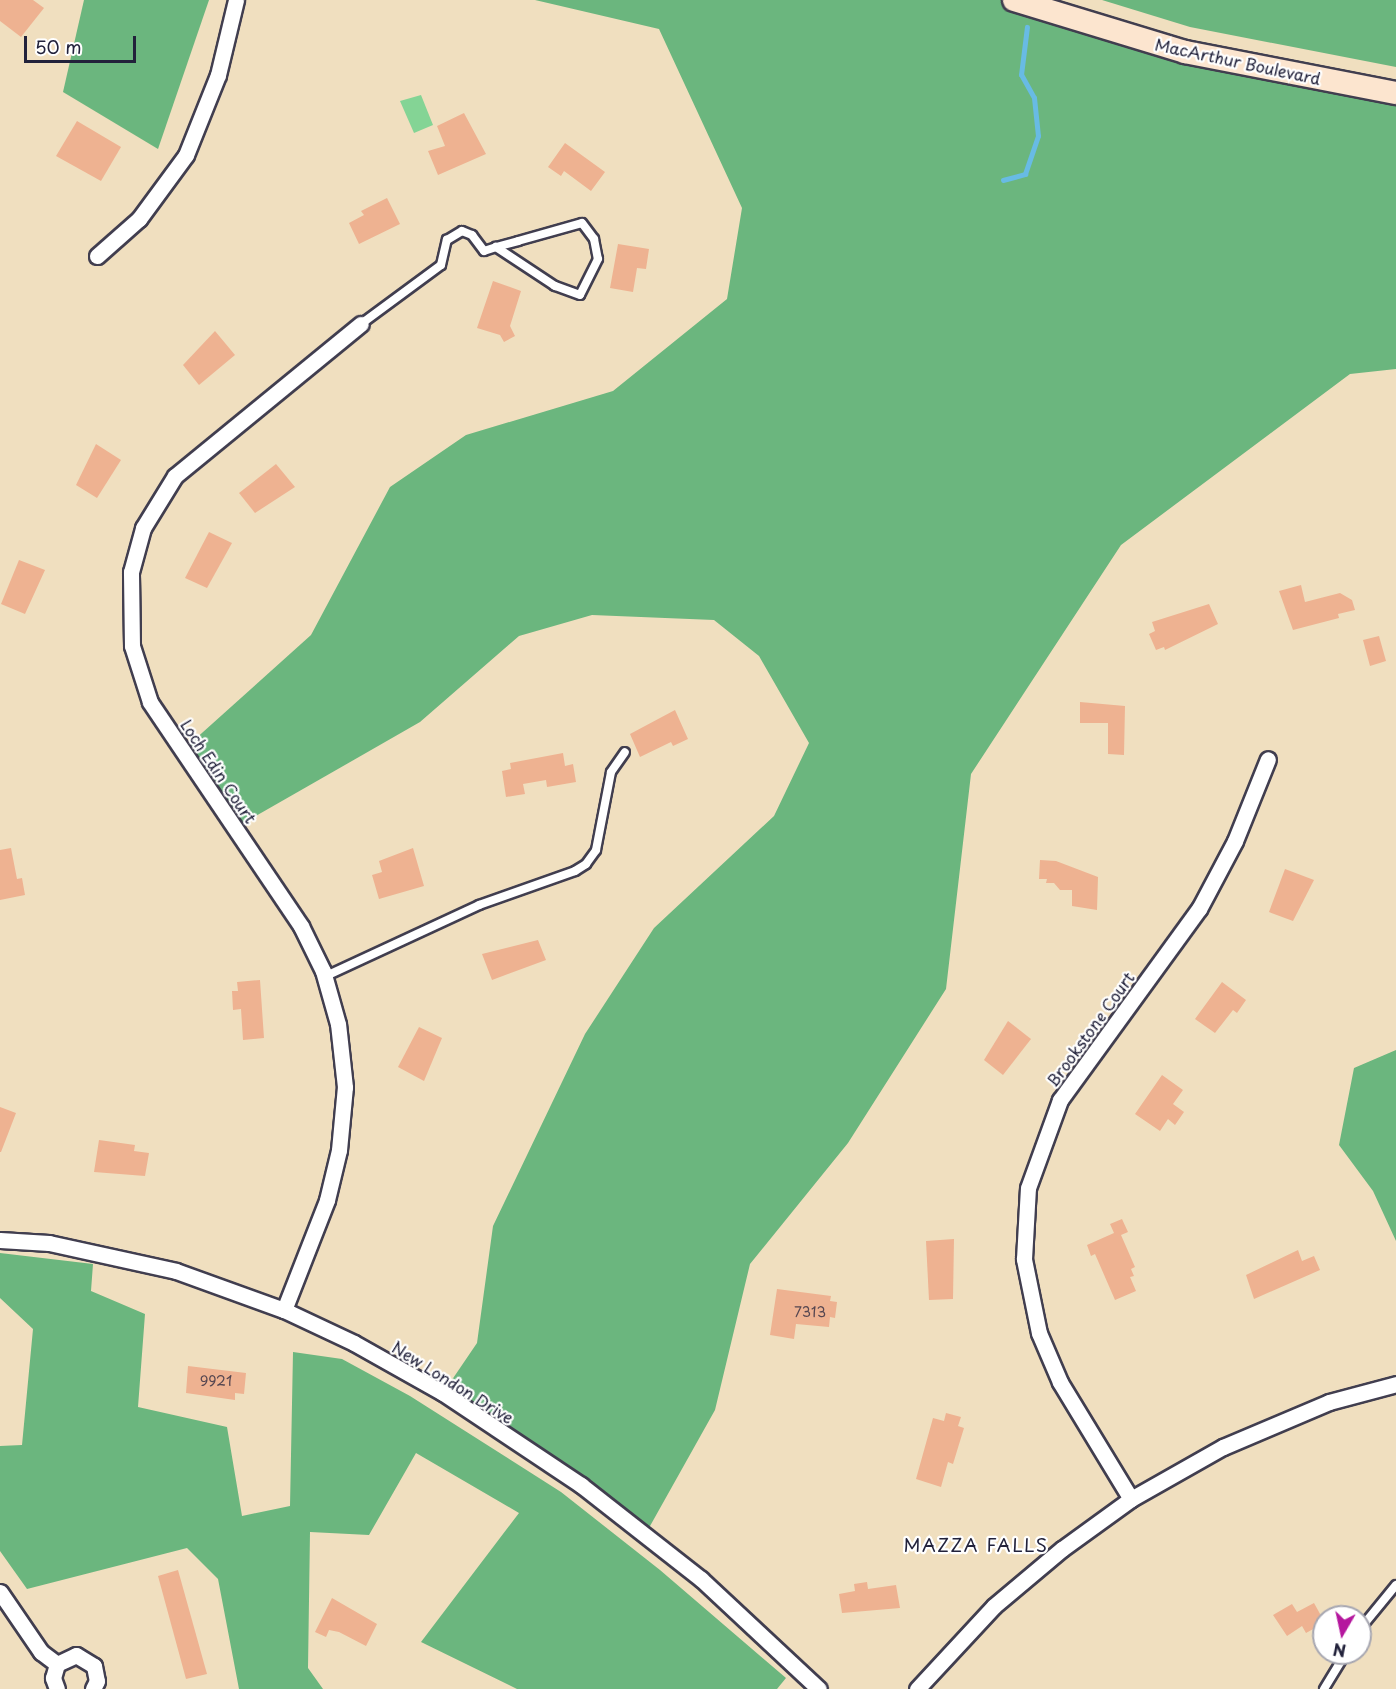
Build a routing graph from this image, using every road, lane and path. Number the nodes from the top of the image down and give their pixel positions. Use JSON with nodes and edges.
{"nodes":[{"id":1,"x":236,"y":0,"type":"edge"},
{"id":2,"x":1014,"y":0,"type":"edge"},
{"id":3,"x":1031,"y":4,"type":"edge"},
{"id":4,"x":1396,"y":93,"type":"edge"},
{"id":5,"x":496,"y":247,"type":"junction"},
{"id":6,"x":98,"y":256,"type":"dead end"},
{"id":7,"x":361,"y":324,"type":"joint"},
{"id":8,"x":625,"y":752,"type":"dead end"},
{"id":9,"x":1268,"y":759,"type":"dead end"},
{"id":10,"x":324,"y":977,"type":"junction"},
{"id":11,"x":0,"y":1240,"type":"edge"},
{"id":12,"x":284,"y":1310,"type":"junction"},
{"id":13,"x":1396,"y":1384,"type":"edge"},
{"id":14,"x":1131,"y":1499,"type":"junction"},
{"id":15,"x":1396,"y":1585,"type":"edge"},
{"id":16,"x":1,"y":1595,"type":"edge"},
{"id":17,"x":1372,"y":1614,"type":"edge"},
{"id":18,"x":57,"y":1665,"type":"junction"},
{"id":19,"x":1339,"y":1665,"type":"edge"},
{"id":20,"x":57,"y":1689,"type":"edge"},
{"id":21,"x":93,"y":1689,"type":"edge"},
{"id":22,"x":819,"y":1689,"type":"edge"},
{"id":23,"x":917,"y":1689,"type":"edge"},
{"id":24,"x":1324,"y":1689,"type":"edge"}],
"edges":[{"from":1,"to":6,"type":"street"},
{"from":2,"to":3,"type":"main road","name":"MacArthur Boulevard"},
{"from":3,"to":4,"type":"main road","name":"MacArthur Boulevard"},
{"from":5,"to":5,"type":"lane"},
{"from":5,"to":7,"type":"lane"},
{"from":7,"to":10,"type":"street","name":"Loch Edin Court"},
{"from":8,"to":10,"type":"lane"},
{"from":9,"to":14,"type":"street","name":"Brookstone Court"},
{"from":10,"to":12,"type":"street","name":"Loch Edin Court"},
{"from":11,"to":12,"type":"street","name":"New London Drive"},
{"from":12,"to":22,"type":"street","name":"New London Drive"},
{"from":13,"to":14,"type":"street"},
{"from":14,"to":23,"type":"street"},
{"from":15,"to":17,"type":"lane"},
{"from":16,"to":18,"type":"street"},
{"from":18,"to":20,"type":"street"},
{"from":18,"to":21,"type":"street"},
{"from":19,"to":24,"type":"lane"}]}
